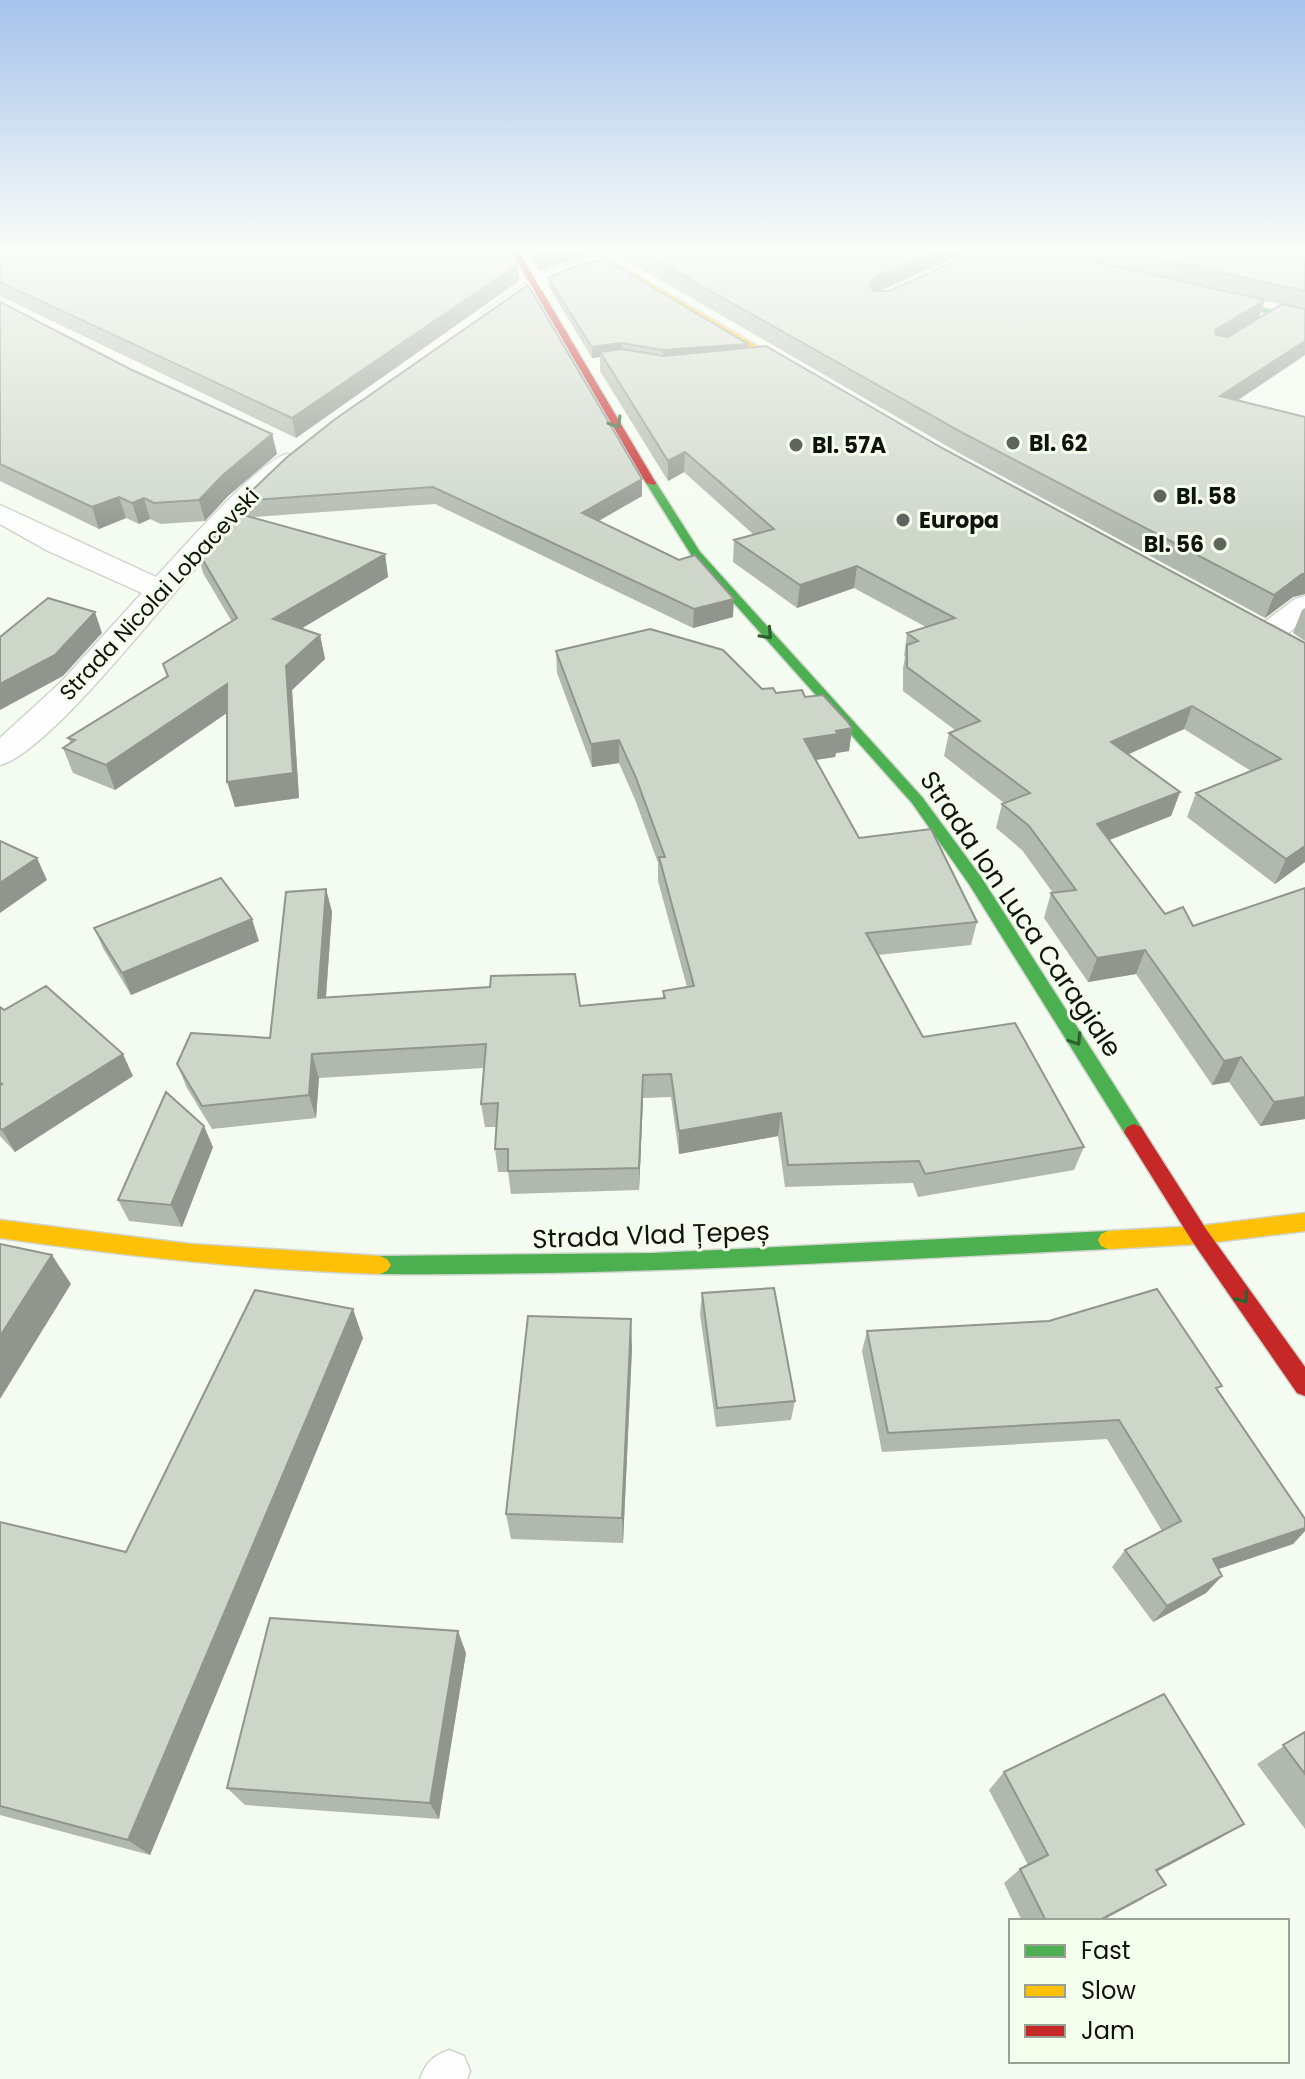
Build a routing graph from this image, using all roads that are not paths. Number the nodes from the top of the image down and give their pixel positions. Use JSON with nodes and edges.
{"nodes":[{"id":1,"x":575,"y":346,"type":"edge"},
{"id":2,"x":753,"y":346,"type":"edge"},
{"id":3,"x":773,"y":358,"type":"junction"},
{"id":4,"x":750,"y":361,"type":"edge"},
{"id":5,"x":827,"y":389,"type":"edge"},
{"id":6,"x":271,"y":438,"type":"edge"},
{"id":7,"x":0,"y":513,"type":"edge"},
{"id":8,"x":160,"y":590,"type":"junction"},
{"id":9,"x":1305,"y":605,"type":"edge"},
{"id":10,"x":1266,"y":635,"type":"edge"},
{"id":11,"x":0,"y":755,"type":"edge"},
{"id":12,"x":1305,"y":1222,"type":"edge"},
{"id":13,"x":0,"y":1229,"type":"edge"},
{"id":14,"x":1199,"y":1235,"type":"junction"},
{"id":15,"x":1305,"y":1386,"type":"edge"}],
"edges":[{"from":1,"to":14,"type":"main road","name":"Strada Ion Luca Caragiale","one_way":true},
{"from":2,"to":3,"type":"main road"},
{"from":3,"to":4,"type":"lane"},
{"from":3,"to":5,"type":"main road"},
{"from":6,"to":8,"type":"street","name":"Strada Nicolai Lobacevski"},
{"from":7,"to":8,"type":"street"},
{"from":8,"to":11,"type":"street","name":"Strada Nicolai Lobacevski"},
{"from":9,"to":10,"type":"street"},
{"from":12,"to":14,"type":"main road","name":"Strada Vlad Țepeș"},
{"from":13,"to":14,"type":"main road","name":"Strada Vlad Țepeș"},
{"from":14,"to":15,"type":"main road","name":"Strada Ion Luca Caragiale","one_way":true}]}
